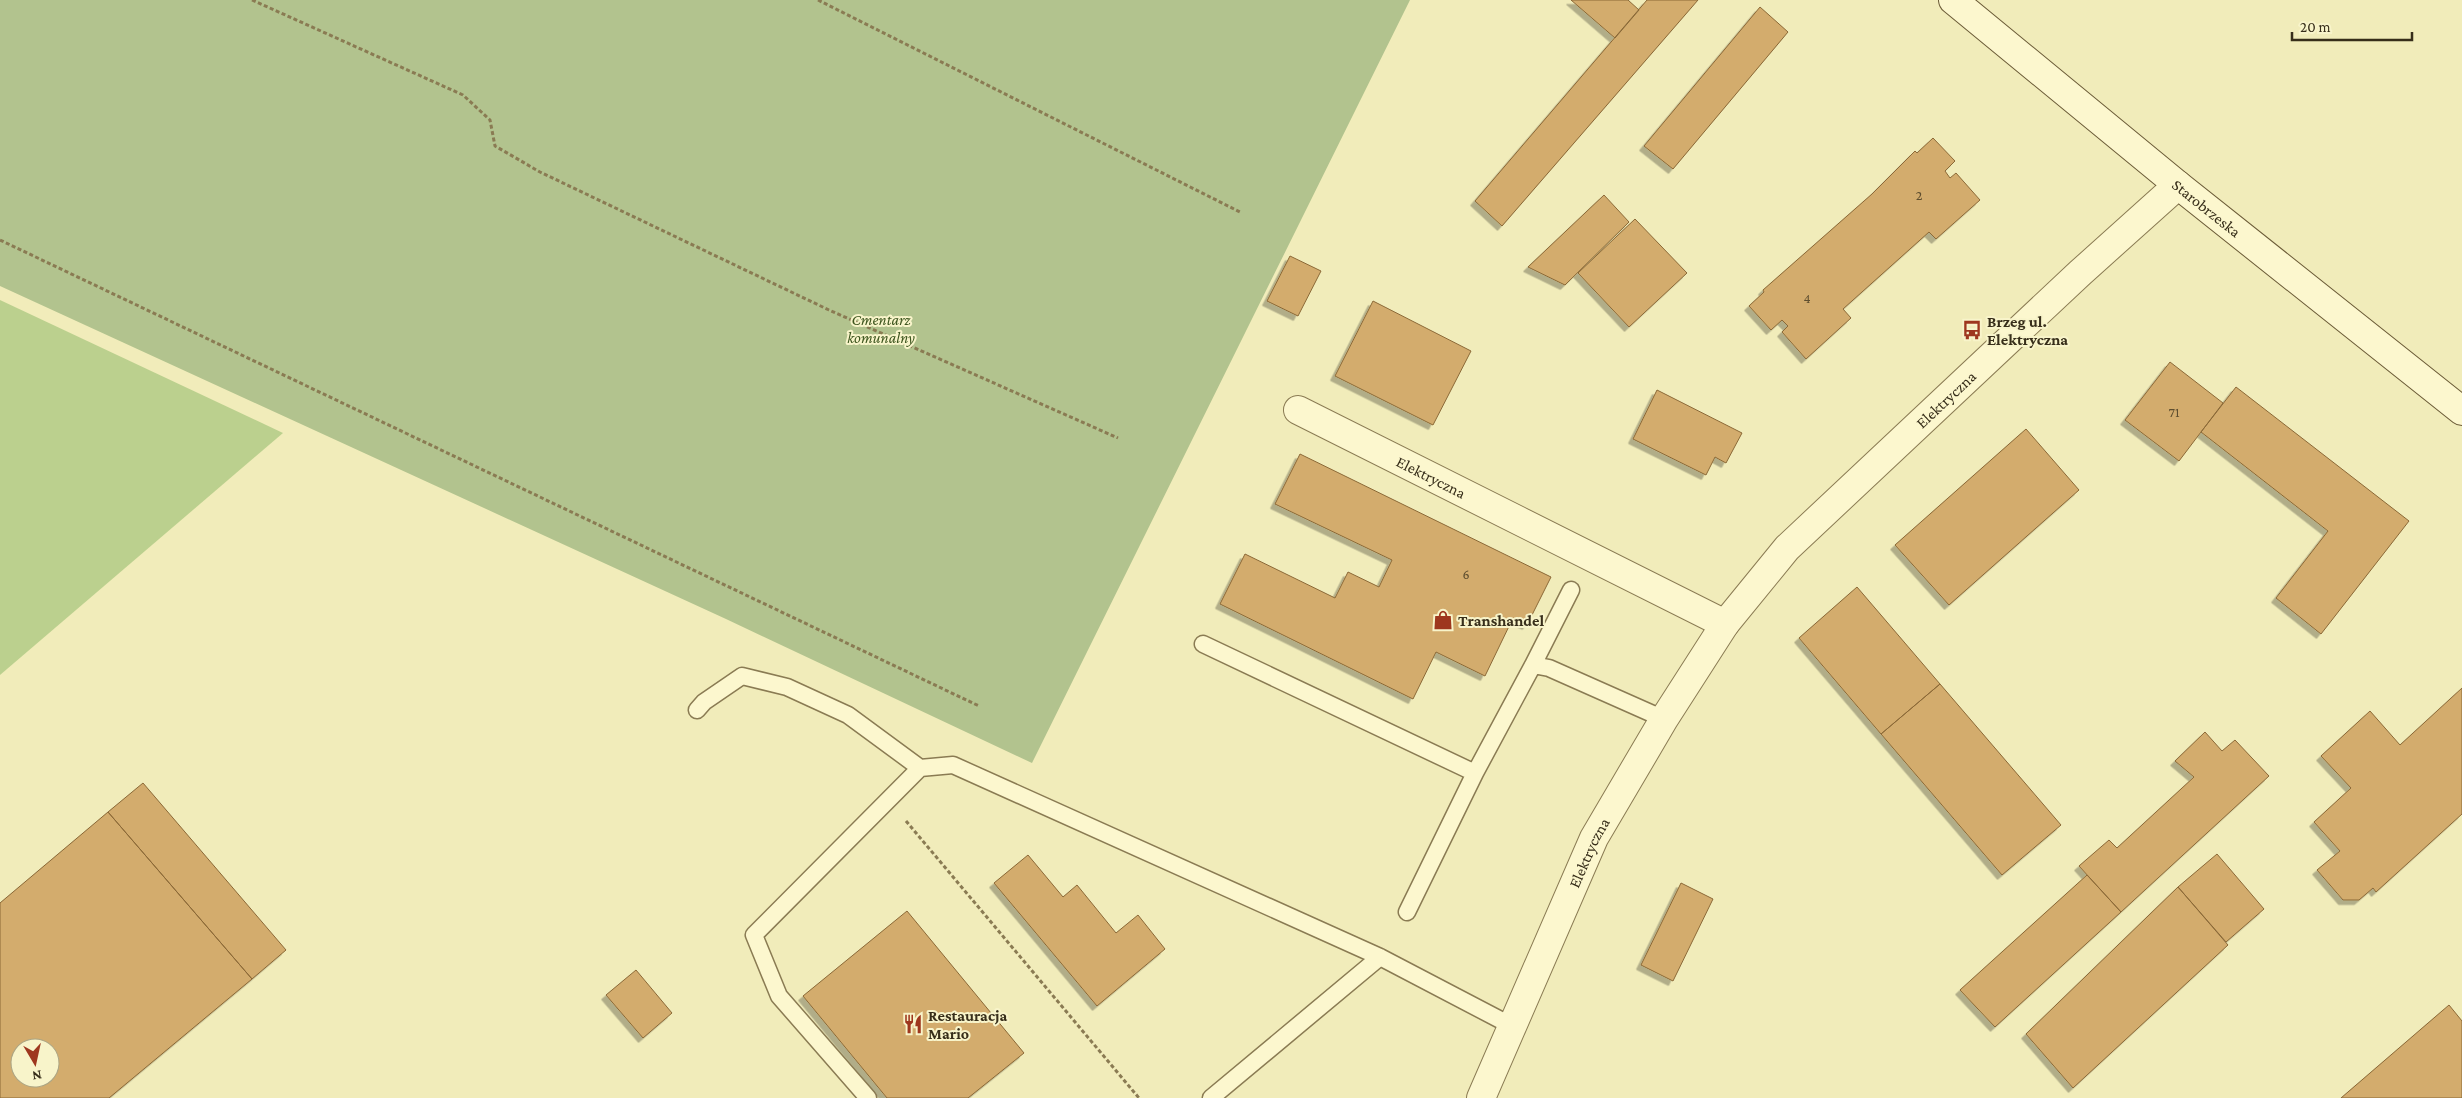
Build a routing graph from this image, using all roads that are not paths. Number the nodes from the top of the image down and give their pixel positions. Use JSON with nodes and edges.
{"nodes":[{"id":1,"x":1953,"y":0,"type":"edge"},
{"id":2,"x":2178,"y":186,"type":"junction"},
{"id":3,"x":1298,"y":410,"type":"dead end"},
{"id":4,"x":2462,"y":411,"type":"edge"},
{"id":5,"x":1572,"y":590,"type":"dead end"},
{"id":6,"x":1725,"y":624,"type":"junction"},
{"id":7,"x":1203,"y":644,"type":"dead end"},
{"id":8,"x":1533,"y":665,"type":"junction"},
{"id":9,"x":697,"y":710,"type":"dead end"},
{"id":10,"x":1664,"y":719,"type":"junction"},
{"id":11,"x":920,"y":768,"type":"junction"},
{"id":12,"x":1475,"y":773,"type":"junction"},
{"id":13,"x":1407,"y":912,"type":"dead end"},
{"id":14,"x":1380,"y":957,"type":"junction"},
{"id":15,"x":1512,"y":1026,"type":"junction"},
{"id":16,"x":868,"y":1098,"type":"edge"},
{"id":17,"x":1211,"y":1098,"type":"edge"},
{"id":18,"x":1481,"y":1098,"type":"edge"}],
"edges":[{"from":1,"to":2,"type":"street","name":"Starobrzeska"},
{"from":2,"to":4,"type":"street","name":"Starobrzeska"},
{"from":2,"to":6,"type":"street","name":"Elektryczna"},
{"from":3,"to":6,"type":"street","name":"Elektryczna"},
{"from":5,"to":8,"type":"lane"},
{"from":6,"to":10,"type":"street","name":"Elektryczna"},
{"from":7,"to":12,"type":"lane"},
{"from":8,"to":10,"type":"lane"},
{"from":8,"to":12,"type":"lane"},
{"from":9,"to":11,"type":"lane"},
{"from":10,"to":15,"type":"street","name":"Elektryczna"},
{"from":11,"to":14,"type":"lane"},
{"from":11,"to":16,"type":"lane"},
{"from":12,"to":13,"type":"lane"},
{"from":14,"to":15,"type":"lane"},
{"from":14,"to":17,"type":"lane"},
{"from":15,"to":18,"type":"street","name":"Elektryczna"}]}
